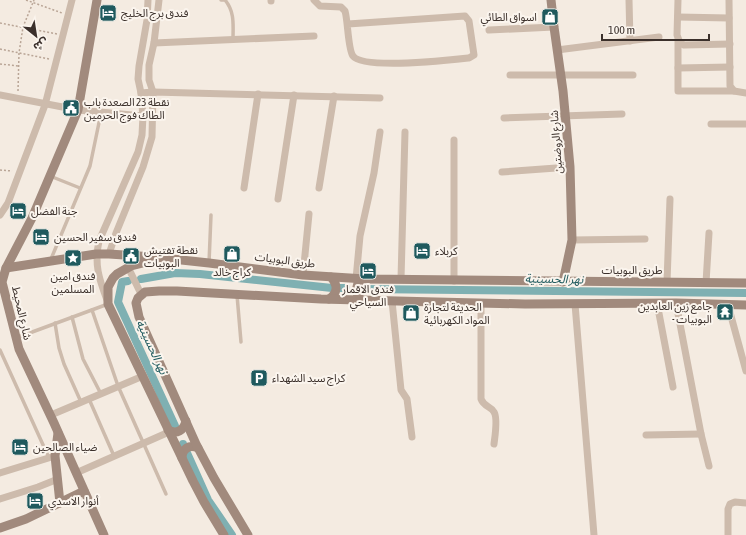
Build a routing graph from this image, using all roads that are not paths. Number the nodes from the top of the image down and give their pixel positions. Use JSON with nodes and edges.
{"nodes":[{"id":1,"x":72,"y":0,"type":"edge"},
{"id":2,"x":97,"y":0,"type":"edge"},
{"id":3,"x":148,"y":0,"type":"edge"},
{"id":4,"x":159,"y":0,"type":"edge"},
{"id":5,"x":221,"y":0,"type":"edge"},
{"id":6,"x":314,"y":0,"type":"edge"},
{"id":7,"x":551,"y":0,"type":"edge"},
{"id":8,"x":629,"y":0,"type":"edge"},
{"id":9,"x":678,"y":0,"type":"edge"},
{"id":10,"x":729,"y":0,"type":"edge"},
{"id":11,"x":678,"y":17,"type":"junction"},
{"id":12,"x":729,"y":18,"type":"junction"},
{"id":13,"x":348,"y":24,"type":"junction"},
{"id":14,"x":554,"y":27,"type":"junction"},
{"id":15,"x":489,"y":30,"type":"dead end"},
{"id":16,"x":314,"y":36,"type":"dead end"},
{"id":17,"x":659,"y":38,"type":"dead end"},
{"id":18,"x":233,"y":39,"type":"junction"},
{"id":19,"x":678,"y":40,"type":"junction"},
{"id":20,"x":630,"y":41,"type":"junction"},
{"id":21,"x":154,"y":43,"type":"junction"},
{"id":22,"x":730,"y":44,"type":"junction"},
{"id":23,"x":557,"y":50,"type":"junction"},
{"id":24,"x":730,"y":67,"type":"junction"},
{"id":25,"x":678,"y":68,"type":"junction"},
{"id":26,"x":510,"y":75,"type":"dead end"},
{"id":27,"x":633,"y":75,"type":"dead end"},
{"id":28,"x":562,"y":76,"type":"junction"},
{"id":29,"x":734,"y":91,"type":"junction"},
{"id":30,"x":153,"y":92,"type":"junction"},
{"id":31,"x":141,"y":93,"type":"junction"},
{"id":32,"x":746,"y":93,"type":"edge"},
{"id":33,"x":258,"y":94,"type":"junction"},
{"id":34,"x":0,"y":95,"type":"edge"},
{"id":35,"x":294,"y":95,"type":"junction"},
{"id":36,"x":334,"y":96,"type":"junction"},
{"id":37,"x":380,"y":98,"type":"dead end"},
{"id":38,"x":45,"y":104,"type":"junction"},
{"id":39,"x":78,"y":110,"type":"junction"},
{"id":40,"x":101,"y":112,"type":"junction"},
{"id":41,"x":622,"y":114,"type":"dead end"},
{"id":42,"x":143,"y":116,"type":"junction"},
{"id":43,"x":566,"y":116,"type":"junction"},
{"id":44,"x":504,"y":118,"type":"dead end"},
{"id":45,"x":711,"y":124,"type":"dead end"},
{"id":46,"x":746,"y":124,"type":"edge"},
{"id":47,"x":380,"y":132,"type":"dead end"},
{"id":48,"x":404,"y":132,"type":"dead end"},
{"id":49,"x":454,"y":140,"type":"dead end"},
{"id":50,"x":570,"y":167,"type":"junction"},
{"id":51,"x":502,"y":172,"type":"dead end"},
{"id":52,"x":50,"y":176,"type":"junction"},
{"id":53,"x":80,"y":188,"type":"junction"},
{"id":54,"x":244,"y":188,"type":"dead end"},
{"id":55,"x":319,"y":188,"type":"dead end"},
{"id":56,"x":278,"y":199,"type":"dead end"},
{"id":57,"x":670,"y":199,"type":"dead end"},
{"id":58,"x":309,"y":214,"type":"dead end"},
{"id":59,"x":0,"y":215,"type":"edge"},
{"id":60,"x":210,"y":215,"type":"dead end"},
{"id":61,"x":709,"y":233,"type":"dead end"},
{"id":62,"x":645,"y":239,"type":"dead end"},
{"id":63,"x":572,"y":240,"type":"junction"},
{"id":64,"x":96,"y":254,"type":"junction"},
{"id":65,"x":109,"y":254,"type":"junction"},
{"id":66,"x":163,"y":258,"type":"junction"},
{"id":67,"x":50,"y":260,"type":"junction"},
{"id":68,"x":209,"y":262,"type":"junction"},
{"id":69,"x":128,"y":267,"type":"junction"},
{"id":70,"x":6,"y":268,"type":"junction"},
{"id":71,"x":303,"y":275,"type":"junction"},
{"id":72,"x":331,"y":277,"type":"junction"},
{"id":73,"x":356,"y":279,"type":"junction"},
{"id":74,"x":365,"y":279,"type":"junction"},
{"id":75,"x":402,"y":279,"type":"junction"},
{"id":76,"x":454,"y":281,"type":"junction"},
{"id":77,"x":563,"y":282,"type":"junction"},
{"id":78,"x":667,"y":282,"type":"junction"},
{"id":79,"x":706,"y":283,"type":"junction"},
{"id":80,"x":746,"y":283,"type":"edge"},
{"id":81,"x":142,"y":294,"type":"junction"},
{"id":82,"x":237,"y":294,"type":"junction"},
{"id":83,"x":329,"y":299,"type":"junction"},
{"id":84,"x":362,"y":300,"type":"junction"},
{"id":85,"x":392,"y":301,"type":"junction"},
{"id":86,"x":657,"y":303,"type":"junction"},
{"id":87,"x":676,"y":303,"type":"junction"},
{"id":88,"x":108,"y":304,"type":"junction"},
{"id":89,"x":481,"y":304,"type":"junction"},
{"id":90,"x":575,"y":304,"type":"junction"},
{"id":91,"x":728,"y":305,"type":"junction"},
{"id":92,"x":746,"y":305,"type":"edge"},
{"id":93,"x":92,"y":310,"type":"junction"},
{"id":94,"x":72,"y":317,"type":"junction"},
{"id":95,"x":55,"y":323,"type":"junction"},
{"id":96,"x":16,"y":338,"type":"junction"},
{"id":97,"x":241,"y":342,"type":"dead end"},
{"id":98,"x":0,"y":350,"type":"edge"},
{"id":99,"x":746,"y":371,"type":"edge"},
{"id":100,"x":143,"y":376,"type":"junction"},
{"id":101,"x":118,"y":386,"type":"junction"},
{"id":102,"x":673,"y":387,"type":"dead end"},
{"id":103,"x":101,"y":394,"type":"junction"},
{"id":104,"x":89,"y":399,"type":"junction"},
{"id":105,"x":80,"y":402,"type":"junction"},
{"id":106,"x":51,"y":414,"type":"junction"},
{"id":107,"x":186,"y":421,"type":"junction"},
{"id":108,"x":169,"y":431,"type":"junction"},
{"id":109,"x":58,"y":432,"type":"junction"},
{"id":110,"x":701,"y":434,"type":"junction"},
{"id":111,"x":646,"y":435,"type":"dead end"},
{"id":112,"x":412,"y":437,"type":"dead end"},
{"id":113,"x":145,"y":444,"type":"junction"},
{"id":114,"x":494,"y":444,"type":"dead end"},
{"id":115,"x":198,"y":448,"type":"junction"},
{"id":116,"x":52,"y":457,"type":"junction"},
{"id":117,"x":114,"y":457,"type":"junction"},
{"id":118,"x":182,"y":458,"type":"junction"},
{"id":119,"x":709,"y":466,"type":"dead end"},
{"id":120,"x":0,"y":473,"type":"edge"},
{"id":121,"x":76,"y":473,"type":"junction"},
{"id":122,"x":58,"y":479,"type":"junction"},
{"id":123,"x":84,"y":491,"type":"junction"},
{"id":124,"x":166,"y":494,"type":"dead end"},
{"id":125,"x":0,"y":499,"type":"edge"},
{"id":126,"x":60,"y":503,"type":"junction"},
{"id":127,"x":746,"y":503,"type":"edge"},
{"id":128,"x":0,"y":528,"type":"edge"},
{"id":129,"x":104,"y":535,"type":"edge"},
{"id":130,"x":224,"y":535,"type":"edge"},
{"id":131,"x":248,"y":535,"type":"edge"},
{"id":132,"x":594,"y":535,"type":"edge"},
{"id":133,"x":728,"y":535,"type":"edge"}],
"edges":[{"from":1,"to":38,"type":"street"},
{"from":2,"to":39,"type":"main road","name":"شارع المحيط"},
{"from":3,"to":31,"type":"street"},
{"from":4,"to":21,"type":"street"},
{"from":5,"to":18,"type":"lane"},
{"from":6,"to":13,"type":"street"},
{"from":7,"to":14,"type":"main road","name":"شارع الروضتين"},
{"from":8,"to":20,"type":"street"},
{"from":9,"to":11,"type":"street"},
{"from":10,"to":12,"type":"street"},
{"from":11,"to":12,"type":"street"},
{"from":11,"to":19,"type":"street"},
{"from":12,"to":22,"type":"street"},
{"from":13,"to":13,"type":"street"},
{"from":14,"to":15,"type":"street"},
{"from":14,"to":23,"type":"main road","name":"شارع الروضتين"},
{"from":16,"to":18,"type":"street"},
{"from":17,"to":20,"type":"street"},
{"from":18,"to":21,"type":"street"},
{"from":19,"to":22,"type":"street"},
{"from":19,"to":25,"type":"street"},
{"from":20,"to":23,"type":"street"},
{"from":21,"to":30,"type":"street"},
{"from":22,"to":24,"type":"street"},
{"from":23,"to":28,"type":"main road","name":"شارع الروضتين"},
{"from":24,"to":25,"type":"street"},
{"from":24,"to":29,"type":"street"},
{"from":25,"to":29,"type":"street"},
{"from":26,"to":28,"type":"street"},
{"from":27,"to":28,"type":"street"},
{"from":28,"to":43,"type":"main road","name":"شارع الروضتين"},
{"from":29,"to":32,"type":"street"},
{"from":30,"to":31,"type":"street"},
{"from":30,"to":33,"type":"street"},
{"from":30,"to":65,"type":"street"},
{"from":31,"to":42,"type":"street"},
{"from":33,"to":35,"type":"street"},
{"from":33,"to":54,"type":"street"},
{"from":34,"to":38,"type":"street"},
{"from":35,"to":36,"type":"street"},
{"from":35,"to":56,"type":"street"},
{"from":36,"to":37,"type":"street"},
{"from":36,"to":55,"type":"street"},
{"from":38,"to":39,"type":"street"},
{"from":38,"to":59,"type":"street"},
{"from":39,"to":40,"type":"street"},
{"from":39,"to":52,"type":"main road","name":"شارع المحيط"},
{"from":40,"to":42,"type":"street"},
{"from":40,"to":53,"type":"lane"},
{"from":41,"to":43,"type":"street"},
{"from":42,"to":64,"type":"street"},
{"from":43,"to":44,"type":"street"},
{"from":43,"to":50,"type":"main road","name":"شارع الروضتين"},
{"from":45,"to":46,"type":"street"},
{"from":47,"to":73,"type":"street"},
{"from":48,"to":75,"type":"street"},
{"from":49,"to":76,"type":"street"},
{"from":50,"to":51,"type":"street"},
{"from":50,"to":63,"type":"main road","name":"شارع الروضتين"},
{"from":52,"to":53,"type":"lane"},
{"from":52,"to":70,"type":"main road","name":"شارع المحيط"},
{"from":53,"to":67,"type":"lane"},
{"from":57,"to":78,"type":"street"},
{"from":58,"to":71,"type":"street"},
{"from":60,"to":68,"type":"lane"},
{"from":61,"to":79,"type":"street"},
{"from":62,"to":63,"type":"street"},
{"from":63,"to":77,"type":"main road","name":"شارع الروضتين"},
{"from":64,"to":65,"type":"main road"},
{"from":64,"to":67,"type":"main road"},
{"from":64,"to":88,"type":"street"},
{"from":65,"to":66,"type":"main road"},
{"from":66,"to":68,"type":"main road","name":"طريق البوبيات"},
{"from":66,"to":69,"type":"main road","name":"طريق البوبيات"},
{"from":67,"to":70,"type":"main road"},
{"from":68,"to":71,"type":"main road","name":"طريق البوبيات"},
{"from":69,"to":81,"type":"street"},
{"from":69,"to":88,"type":"main road","name":"طريق البوبيات"},
{"from":70,"to":96,"type":"main road","name":"شارع المحيط"},
{"from":71,"to":72,"type":"main road","name":"طريق البوبيات"},
{"from":72,"to":73,"type":"main road","name":"طريق البوبيات"},
{"from":72,"to":83,"type":"main road"},
{"from":73,"to":74,"type":"main road","name":"طريق البوبيات"},
{"from":74,"to":75,"type":"main road","name":"طريق البوبيات"},
{"from":74,"to":84,"type":"main road"},
{"from":75,"to":76,"type":"main road","name":"طريق البوبيات"},
{"from":76,"to":77,"type":"main road","name":"طريق البوبيات"},
{"from":77,"to":78,"type":"main road","name":"طريق البوبيات"},
{"from":78,"to":79,"type":"main road","name":"طريق البوبيات"},
{"from":79,"to":80,"type":"main road","name":"طريق البوبيات"},
{"from":81,"to":82,"type":"main road"},
{"from":81,"to":107,"type":"main road"},
{"from":82,"to":83,"type":"main road"},
{"from":82,"to":97,"type":"lane"},
{"from":83,"to":84,"type":"main road"},
{"from":84,"to":85,"type":"main road"},
{"from":85,"to":89,"type":"main road"},
{"from":85,"to":112,"type":"street"},
{"from":86,"to":87,"type":"main road"},
{"from":86,"to":90,"type":"main road"},
{"from":86,"to":102,"type":"street"},
{"from":87,"to":91,"type":"main road"},
{"from":87,"to":110,"type":"street"},
{"from":88,"to":93,"type":"lane"},
{"from":88,"to":100,"type":"main road","name":"طريق البوبيات"},
{"from":89,"to":90,"type":"main road"},
{"from":89,"to":114,"type":"street"},
{"from":90,"to":132,"type":"street"},
{"from":91,"to":92,"type":"main road"},
{"from":91,"to":99,"type":"street"},
{"from":93,"to":94,"type":"lane"},
{"from":93,"to":101,"type":"lane"},
{"from":94,"to":95,"type":"lane"},
{"from":94,"to":103,"type":"lane"},
{"from":95,"to":96,"type":"lane"},
{"from":95,"to":105,"type":"lane"},
{"from":96,"to":106,"type":"main road","name":"شارع المحيط"},
{"from":98,"to":116,"type":"lane"},
{"from":100,"to":101,"type":"street"},
{"from":100,"to":108,"type":"main road","name":"طريق البوبيات"},
{"from":101,"to":103,"type":"street"},
{"from":101,"to":113,"type":"lane"},
{"from":103,"to":104,"type":"street"},
{"from":104,"to":105,"type":"street"},
{"from":104,"to":117,"type":"lane"},
{"from":105,"to":106,"type":"street"},
{"from":106,"to":109,"type":"main road","name":"شارع المحيط"},
{"from":107,"to":108,"type":"main road"},
{"from":107,"to":115,"type":"main road"},
{"from":108,"to":113,"type":"street"},
{"from":108,"to":118,"type":"main road","name":"طريق البوبيات"},
{"from":109,"to":116,"type":"main road"},
{"from":109,"to":121,"type":"main road","name":"شارع المحيط"},
{"from":110,"to":111,"type":"street"},
{"from":110,"to":119,"type":"street"},
{"from":113,"to":117,"type":"street"},
{"from":113,"to":124,"type":"lane"},
{"from":115,"to":118,"type":"main road"},
{"from":115,"to":131,"type":"main road"},
{"from":116,"to":120,"type":"street"},
{"from":116,"to":122,"type":"main road"},
{"from":117,"to":121,"type":"street"},
{"from":118,"to":130,"type":"main road","name":"طريق البوبيات"},
{"from":121,"to":123,"type":"main road","name":"شارع المحيط"},
{"from":122,"to":125,"type":"street"},
{"from":122,"to":126,"type":"main road"},
{"from":123,"to":126,"type":"main road"},
{"from":123,"to":129,"type":"main road","name":"شارع المحيط"},
{"from":126,"to":128,"type":"main road"},
{"from":127,"to":133,"type":"street"}]}
